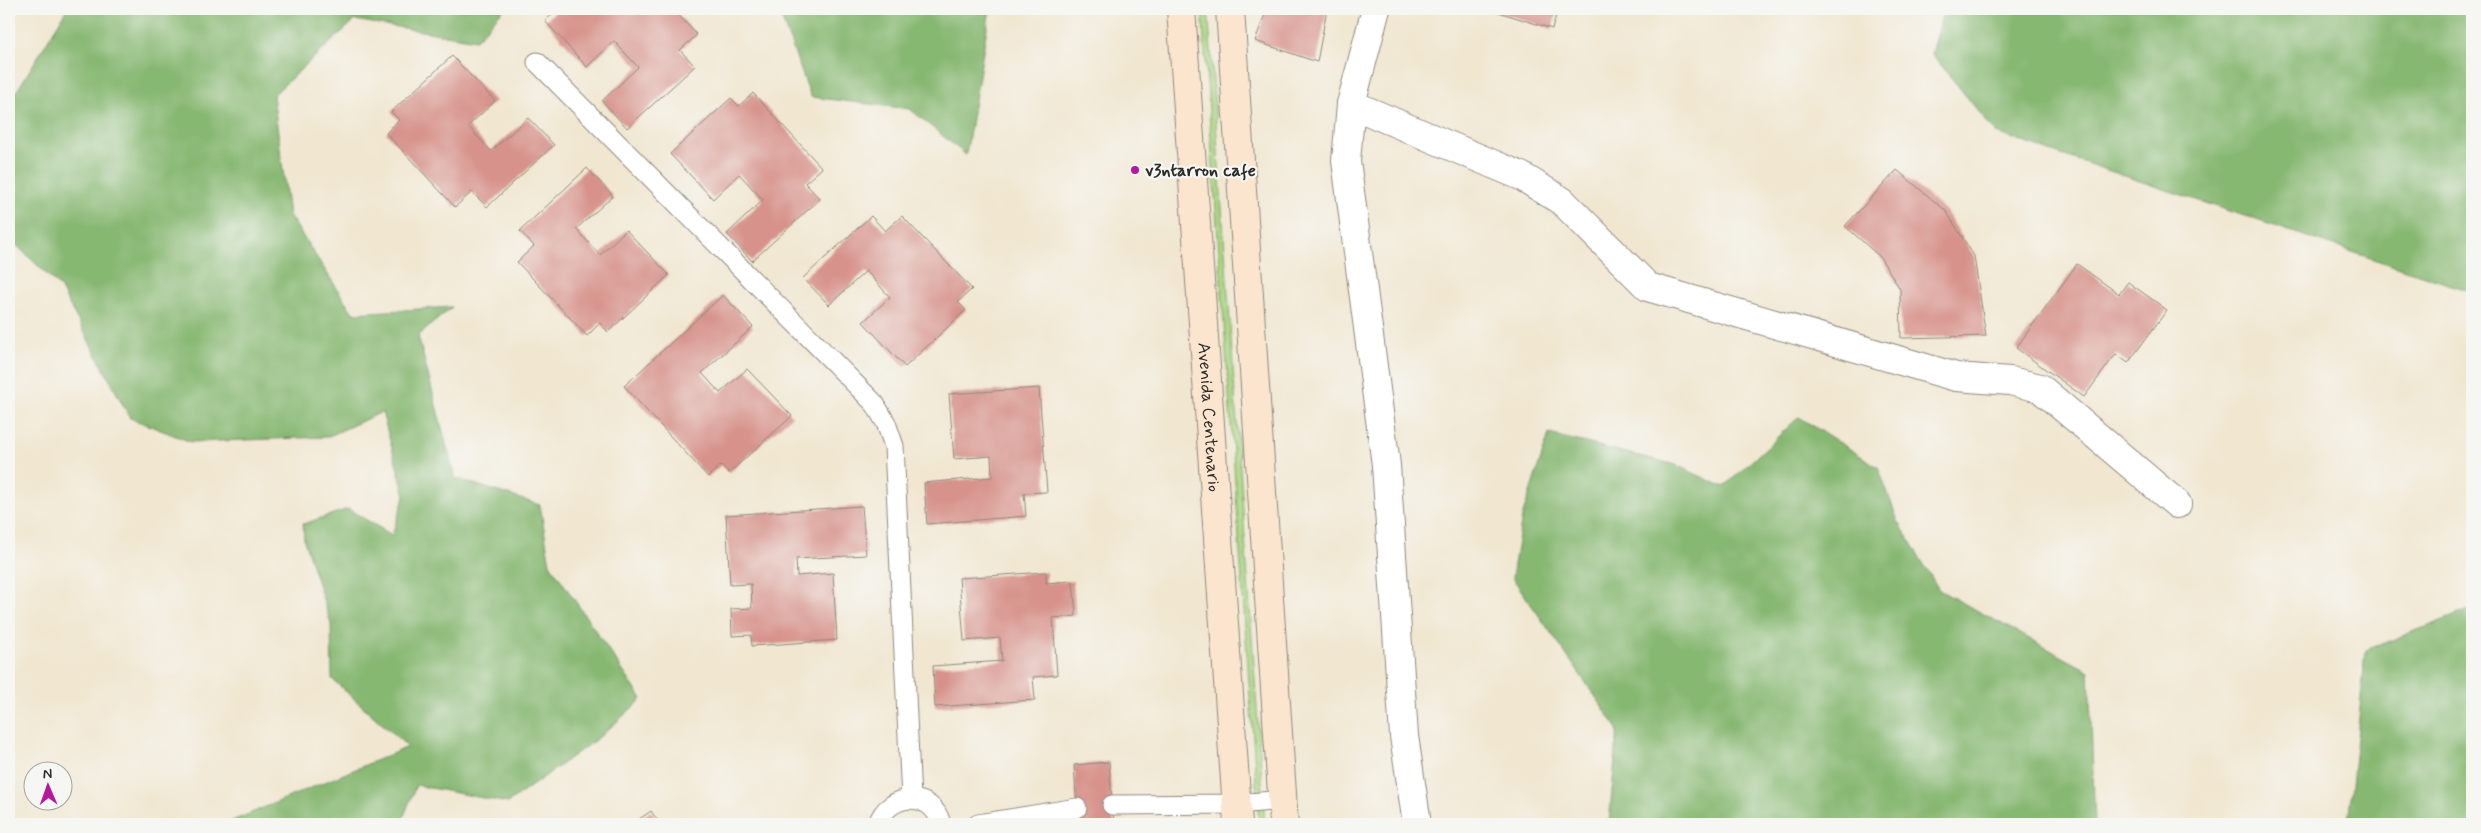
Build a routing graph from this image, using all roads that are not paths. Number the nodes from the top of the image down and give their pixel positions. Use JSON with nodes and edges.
{"nodes":[{"id":1,"x":1181,"y":9,"type":"edge"},
{"id":2,"x":1230,"y":9,"type":"edge"},
{"id":3,"x":1376,"y":9,"type":"edge"},
{"id":4,"x":537,"y":62,"type":"dead end"},
{"id":5,"x":1351,"y":104,"type":"junction"},
{"id":6,"x":2176,"y":504,"type":"dead end"},
{"id":7,"x":911,"y":799,"type":"junction"},
{"id":8,"x":1112,"y":805,"type":"dead end"},
{"id":9,"x":1077,"y":808,"type":"dead end"},
{"id":10,"x":1283,"y":812,"type":"edge"},
{"id":11,"x":1238,"y":814,"type":"edge"},
{"id":12,"x":878,"y":824,"type":"edge"},
{"id":13,"x":941,"y":824,"type":"edge"},
{"id":14,"x":978,"y":824,"type":"edge"},
{"id":15,"x":1416,"y":824,"type":"edge"}],
"edges":[{"from":1,"to":11,"type":"main road","name":"Avenida Centenario"},
{"from":2,"to":10,"type":"main road"},
{"from":3,"to":5,"type":"street"},
{"from":4,"to":7,"type":"lane"},
{"from":5,"to":6,"type":"street"},
{"from":5,"to":15,"type":"street"},
{"from":7,"to":12,"type":"lane"},
{"from":7,"to":13,"type":"lane"},
{"from":8,"to":11,"type":"lane"},
{"from":9,"to":14,"type":"lane"},
{"from":10,"to":11,"type":"lane"}]}
